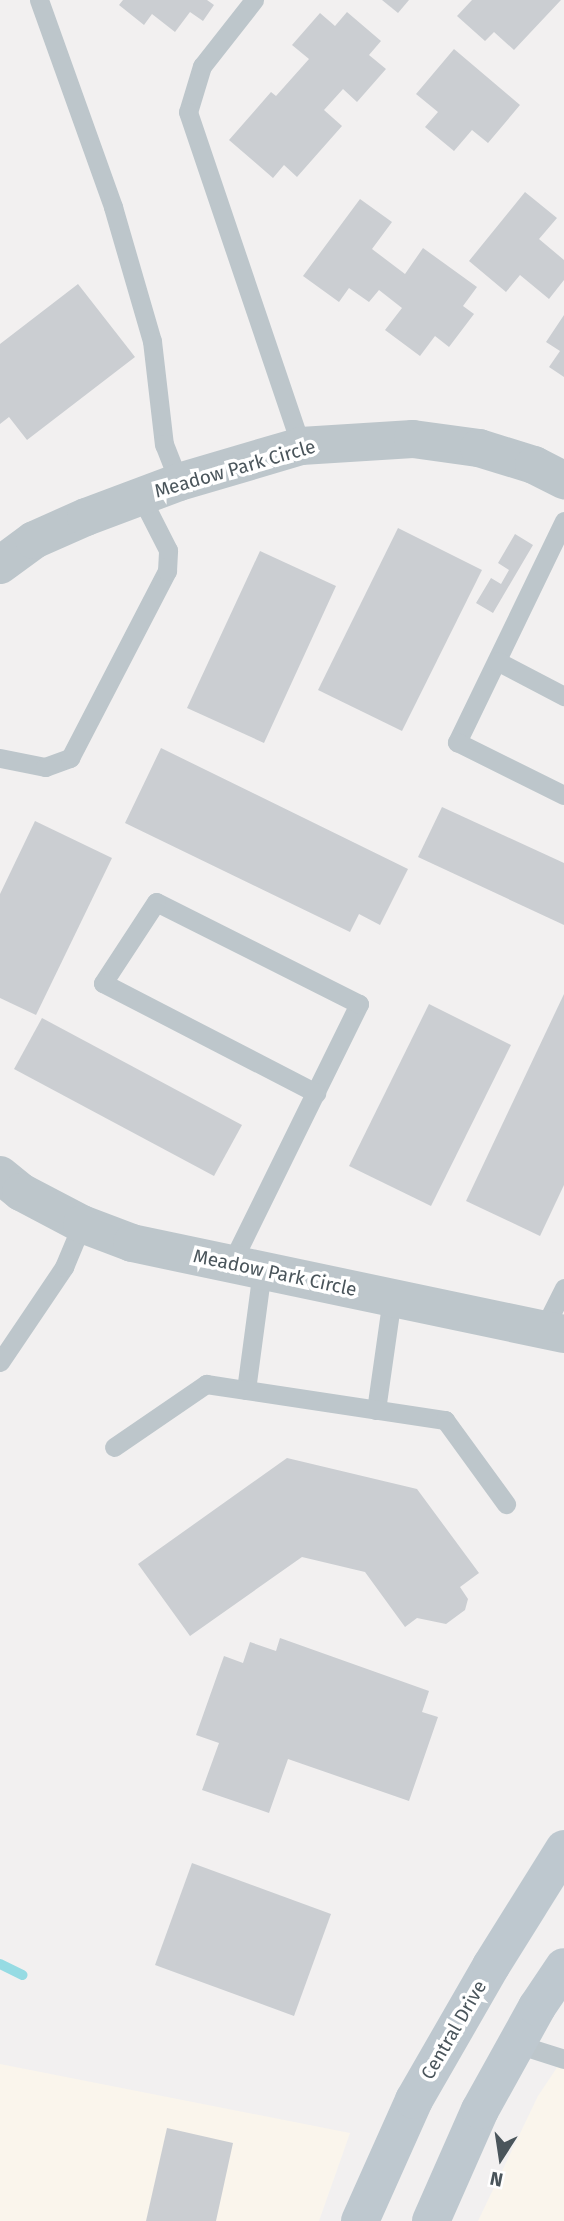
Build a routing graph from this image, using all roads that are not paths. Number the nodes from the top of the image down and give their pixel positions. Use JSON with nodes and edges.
{"nodes":[{"id":1,"x":39,"y":0,"type":"edge"},
{"id":2,"x":254,"y":0,"type":"edge"},
{"id":3,"x":300,"y":446,"type":"junction"},
{"id":4,"x":564,"y":480,"type":"edge"},
{"id":5,"x":179,"y":482,"type":"junction"},
{"id":6,"x":141,"y":497,"type":"junction"},
{"id":7,"x":564,"y":521,"type":"edge"},
{"id":8,"x":0,"y":565,"type":"edge"},
{"id":9,"x":497,"y":661,"type":"junction"},
{"id":10,"x":564,"y":696,"type":"edge"},
{"id":11,"x":0,"y":758,"type":"edge"},
{"id":12,"x":564,"y":795,"type":"edge"},
{"id":13,"x":316,"y":1093,"type":"junction"},
{"id":14,"x":0,"y":1175,"type":"edge"},
{"id":15,"x":82,"y":1224,"type":"junction"},
{"id":16,"x":247,"y":1267,"type":"junction"},
{"id":17,"x":564,"y":1288,"type":"edge"},
{"id":18,"x":392,"y":1297,"type":"junction"},
{"id":19,"x":554,"y":1332,"type":"edge"},
{"id":20,"x":0,"y":1362,"type":"edge"},
{"id":21,"x":246,"y":1390,"type":"junction"},
{"id":22,"x":376,"y":1410,"type":"junction"},
{"id":23,"x":114,"y":1447,"type":"dead end"},
{"id":24,"x":506,"y":1504,"type":"dead end"},
{"id":25,"x":564,"y":1849,"type":"edge"},
{"id":26,"x":564,"y":1967,"type":"edge"},
{"id":27,"x":517,"y":2044,"type":"junction"},
{"id":28,"x":564,"y":2059,"type":"edge"},
{"id":29,"x":360,"y":2221,"type":"edge"},
{"id":30,"x":431,"y":2221,"type":"edge"}],
"edges":[{"from":1,"to":5,"type":"lane"},
{"from":2,"to":3,"type":"lane"},
{"from":3,"to":4,"type":"street","name":"Meadow Park Circle"},
{"from":3,"to":5,"type":"street","name":"Meadow Park Circle"},
{"from":5,"to":6,"type":"street","name":"Meadow Park Circle"},
{"from":6,"to":8,"type":"street","name":"Meadow Park Circle"},
{"from":6,"to":11,"type":"lane"},
{"from":7,"to":9,"type":"lane"},
{"from":9,"to":10,"type":"lane"},
{"from":9,"to":12,"type":"lane"},
{"from":13,"to":13,"type":"lane"},
{"from":13,"to":16,"type":"lane"},
{"from":14,"to":15,"type":"street","name":"Meadow Park Circle"},
{"from":15,"to":16,"type":"street","name":"Meadow Park Circle"},
{"from":15,"to":20,"type":"lane"},
{"from":16,"to":18,"type":"street","name":"Meadow Park Circle"},
{"from":16,"to":21,"type":"lane"},
{"from":17,"to":19,"type":"lane"},
{"from":18,"to":19,"type":"street","name":"Meadow Park Circle"},
{"from":18,"to":22,"type":"lane"},
{"from":21,"to":22,"type":"lane"},
{"from":21,"to":23,"type":"lane"},
{"from":22,"to":24,"type":"lane"},
{"from":25,"to":29,"type":"main road","name":"Central Drive"},
{"from":26,"to":27,"type":"main road"},
{"from":27,"to":28,"type":"lane"},
{"from":27,"to":30,"type":"main road"}]}
